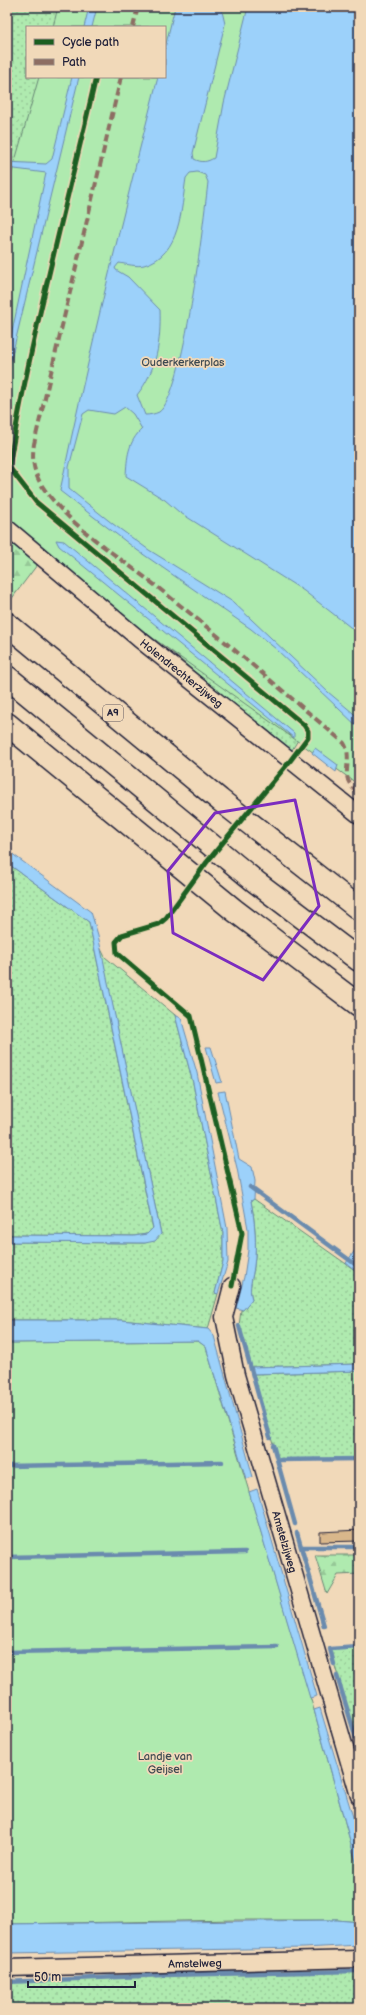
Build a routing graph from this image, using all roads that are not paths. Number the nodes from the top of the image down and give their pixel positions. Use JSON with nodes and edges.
{"nodes":[{"id":1,"x":7,"y":528,"type":"edge"},
{"id":2,"x":7,"y":624,"type":"edge"},
{"id":3,"x":7,"y":677,"type":"edge"},
{"id":4,"x":7,"y":724,"type":"edge"},
{"id":5,"x":359,"y":815,"type":"edge"},
{"id":6,"x":359,"y":909,"type":"edge"},
{"id":7,"x":359,"y":960,"type":"edge"},
{"id":8,"x":359,"y":1005,"type":"edge"},
{"id":9,"x":232,"y":1286,"type":"dead end"},
{"id":10,"x":359,"y":1796,"type":"edge"},
{"id":11,"x":359,"y":1959,"type":"edge"},
{"id":12,"x":7,"y":1968,"type":"edge"}],
"edges":[{"from":1,"to":5,"type":"street","name":"Holendrechterzijweg"},
{"from":2,"to":6,"type":"highway","number":"A9"},
{"from":3,"to":7,"type":"highway"},
{"from":4,"to":8,"type":"highway"},
{"from":9,"to":10,"type":"street","name":"Amstelzijweg"},
{"from":11,"to":12,"type":"street","name":"Amstelweg"}]}
